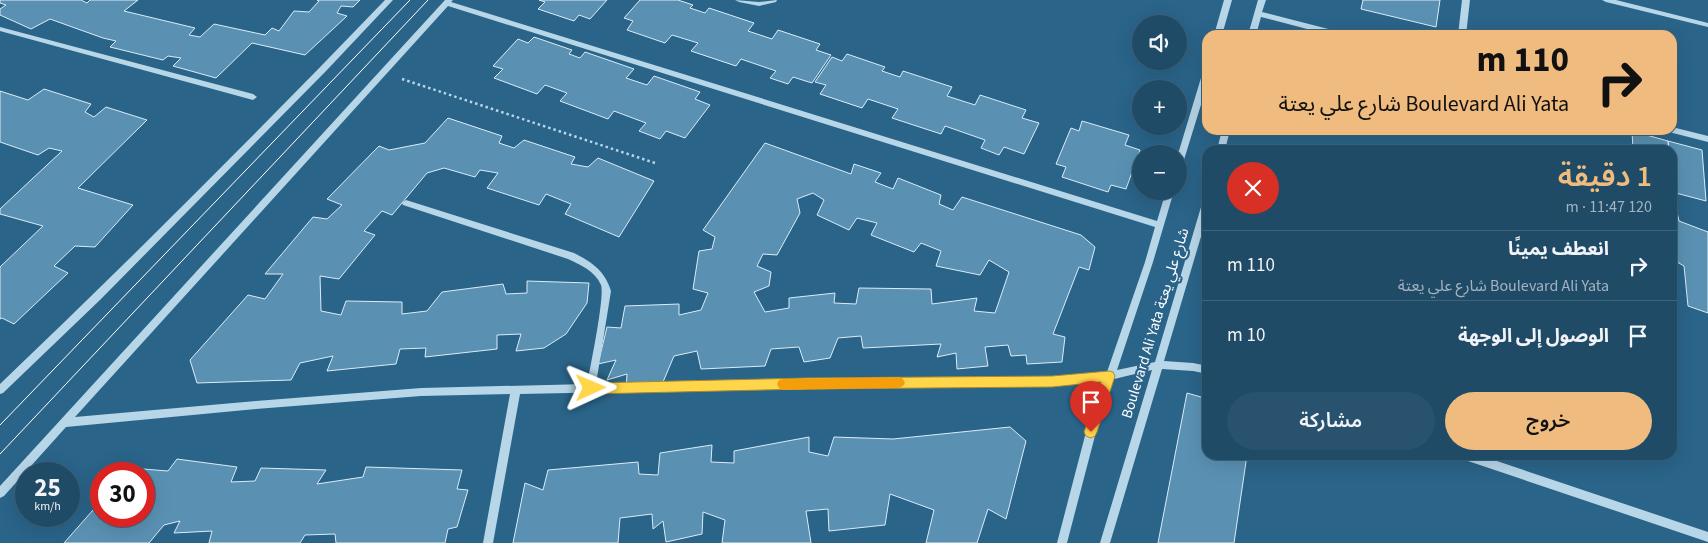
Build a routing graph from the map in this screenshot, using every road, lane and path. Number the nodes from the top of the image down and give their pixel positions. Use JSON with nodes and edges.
{"nodes":[{"id":1,"x":389,"y":0,"type":"edge"},
{"id":2,"x":739,"y":0,"type":"edge"},
{"id":3,"x":773,"y":0,"type":"edge"},
{"id":4,"x":1228,"y":0,"type":"edge"},
{"id":5,"x":1262,"y":0,"type":"edge"},
{"id":6,"x":1466,"y":0,"type":"edge"},
{"id":7,"x":1606,"y":0,"type":"edge"},
{"id":8,"x":448,"y":2,"type":"edge"},
{"id":9,"x":1259,"y":14,"type":"junction"},
{"id":10,"x":1708,"y":25,"type":"edge"},
{"id":11,"x":0,"y":29,"type":"edge"},
{"id":12,"x":1219,"y":30,"type":"edge"},
{"id":13,"x":1254,"y":30,"type":"edge"},
{"id":14,"x":1321,"y":30,"type":"edge"},
{"id":15,"x":1463,"y":30,"type":"edge"},
{"id":16,"x":382,"y":73,"type":"junction"},
{"id":17,"x":1202,"y":88,"type":"edge"},
{"id":18,"x":253,"y":97,"type":"dead end"},
{"id":19,"x":1677,"y":131,"type":"edge"},
{"id":20,"x":1708,"y":139,"type":"edge"},
{"id":21,"x":1184,"y":145,"type":"edge"},
{"id":22,"x":655,"y":163,"type":"dead end"},
{"id":23,"x":1167,"y":200,"type":"edge"},
{"id":24,"x":406,"y":203,"type":"dead end"},
{"id":25,"x":1202,"y":220,"type":"edge"},
{"id":26,"x":1160,"y":224,"type":"junction"},
{"id":27,"x":1158,"y":365,"type":"junction"},
{"id":28,"x":1202,"y":369,"type":"edge"},
{"id":29,"x":1109,"y":376,"type":"junction"},
{"id":30,"x":591,"y":388,"type":"junction"},
{"id":31,"x":0,"y":390,"type":"edge"},
{"id":32,"x":516,"y":390,"type":"junction"},
{"id":33,"x":63,"y":423,"type":"junction"},
{"id":34,"x":1480,"y":460,"type":"edge"},
{"id":35,"x":0,"y":493,"type":"edge"},
{"id":36,"x":1708,"y":537,"type":"edge"},
{"id":37,"x":488,"y":543,"type":"edge"},
{"id":38,"x":1062,"y":543,"type":"edge"},
{"id":39,"x":1106,"y":543,"type":"edge"}],
"edges":[{"from":1,"to":31,"type":"street"},
{"from":2,"to":3,"type":"street"},
{"from":4,"to":12,"type":"street"},
{"from":5,"to":9,"type":"street"},
{"from":6,"to":15,"type":"street"},
{"from":7,"to":10,"type":"street"},
{"from":8,"to":16,"type":"street"},
{"from":8,"to":26,"type":"street"},
{"from":9,"to":13,"type":"street"},
{"from":9,"to":14,"type":"street"},
{"from":11,"to":18,"type":"street"},
{"from":16,"to":22,"type":"path"},
{"from":16,"to":33,"type":"street"},
{"from":17,"to":21,"type":"street"},
{"from":19,"to":20,"type":"street"},
{"from":23,"to":26,"type":"street","name":"Boulevard Ali Yata شارع علي يعتة"},
{"from":24,"to":30,"type":"street"},
{"from":25,"to":27,"type":"street","name":"Boulevard Ali Yata شارع علي يعتة"},
{"from":26,"to":29,"type":"street","name":"Boulevard Ali Yata شارع علي يعتة"},
{"from":27,"to":28,"type":"street"},
{"from":27,"to":29,"type":"street"},
{"from":27,"to":39,"type":"street","name":"Boulevard Ali Yata شارع علي يعتة"},
{"from":29,"to":30,"type":"street"},
{"from":29,"to":38,"type":"street","name":"Boulevard Ali Yata شارع علي يعتة"},
{"from":30,"to":32,"type":"street"},
{"from":32,"to":33,"type":"street"},
{"from":32,"to":37,"type":"street"},
{"from":33,"to":35,"type":"street"},
{"from":34,"to":36,"type":"street"}]}
